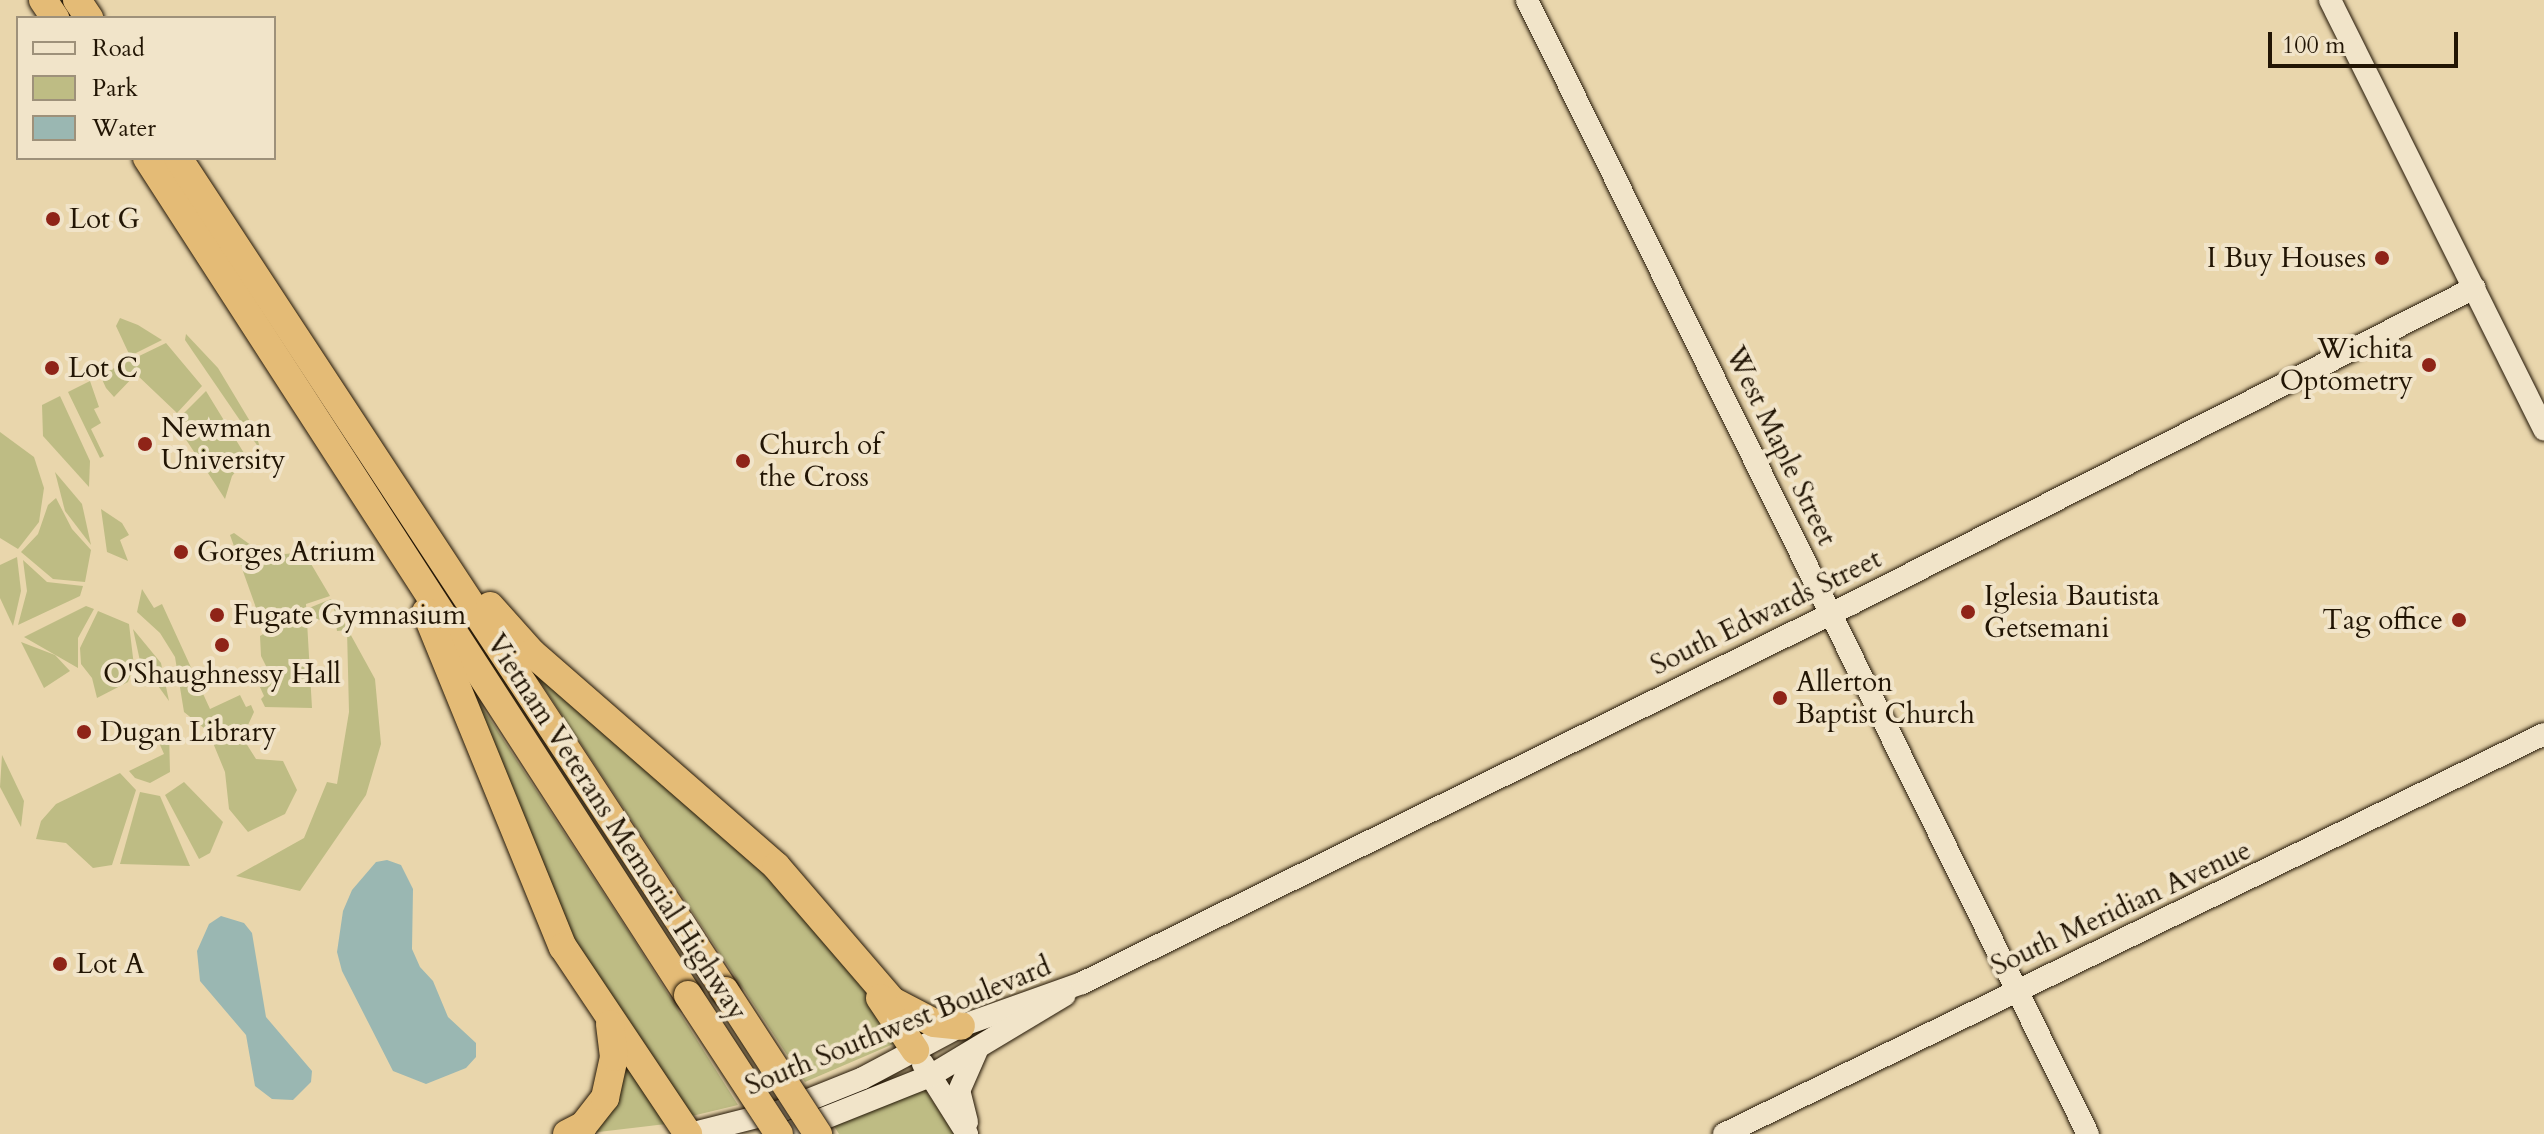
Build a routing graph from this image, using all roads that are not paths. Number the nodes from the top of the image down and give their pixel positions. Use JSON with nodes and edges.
{"nodes":[{"id":1,"x":1527,"y":0,"type":"edge"},
{"id":2,"x":2330,"y":0,"type":"edge"},
{"id":3,"x":148,"y":160,"type":"edge"},
{"id":4,"x":179,"y":160,"type":"edge"},
{"id":5,"x":2474,"y":288,"type":"junction"},
{"id":6,"x":2544,"y":430,"type":"edge"},
{"id":7,"x":386,"y":476,"type":"junction"},
{"id":8,"x":380,"y":518,"type":"junction"},
{"id":9,"x":1830,"y":614,"type":"junction"},
{"id":10,"x":2544,"y":734,"type":"edge"},
{"id":11,"x":862,"y":970,"type":"junction"},
{"id":12,"x":1082,"y":983,"type":"joint"},
{"id":13,"x":2016,"y":992,"type":"junction"},
{"id":14,"x":609,"y":1019,"type":"junction"},
{"id":15,"x":969,"y":1038,"type":"junction"},
{"id":16,"x":915,"y":1050,"type":"junction"},
{"id":17,"x":930,"y":1076,"type":"junction"},
{"id":18,"x":567,"y":1134,"type":"edge"},
{"id":19,"x":689,"y":1134,"type":"edge"},
{"id":20,"x":782,"y":1134,"type":"edge"},
{"id":21,"x":818,"y":1134,"type":"edge"},
{"id":22,"x":969,"y":1134,"type":"edge"},
{"id":23,"x":1724,"y":1134,"type":"edge"},
{"id":24,"x":2088,"y":1134,"type":"edge"}],
"edges":[{"from":1,"to":9,"type":"street","name":"West Maple Street"},
{"from":2,"to":5,"type":"street"},
{"from":3,"to":8,"type":"highway","name":"Vietnam Veterans Memorial Highway"},
{"from":4,"to":7,"type":"highway","name":"Vietnam Veterans Memorial Highway"},
{"from":5,"to":6,"type":"street"},
{"from":5,"to":9,"type":"street","name":"South Edwards Street"},
{"from":7,"to":11,"type":"highway"},
{"from":7,"to":21,"type":"highway","name":"Vietnam Veterans Memorial Highway","bridge":true},
{"from":8,"to":14,"type":"highway"},
{"from":8,"to":20,"type":"highway","name":"Vietnam Veterans Memorial Highway","bridge":true},
{"from":9,"to":12,"type":"street","name":"South Edwards Street"},
{"from":9,"to":13,"type":"street","name":"West Maple Street"},
{"from":10,"to":13,"type":"street","name":"South Meridian Avenue"},
{"from":11,"to":15,"type":"highway"},
{"from":11,"to":16,"type":"highway"},
{"from":12,"to":15,"type":"street","name":"South Southwest Boulevard"},
{"from":13,"to":23,"type":"street","name":"South Meridian Avenue"},
{"from":13,"to":24,"type":"street","name":"West Maple Street"},
{"from":14,"to":18,"type":"highway"},
{"from":14,"to":19,"type":"highway"},
{"from":15,"to":16,"type":"street","name":"South Southwest Boulevard"},
{"from":15,"to":17,"type":"street","name":"South Southwest Boulevard"},
{"from":15,"to":22,"type":"street"},
{"from":16,"to":17,"type":"street"},
{"from":16,"to":19,"type":"street","name":"South Southwest Boulevard"},
{"from":17,"to":20,"type":"street","name":"South Southwest Boulevard"},
{"from":17,"to":22,"type":"street"}]}
